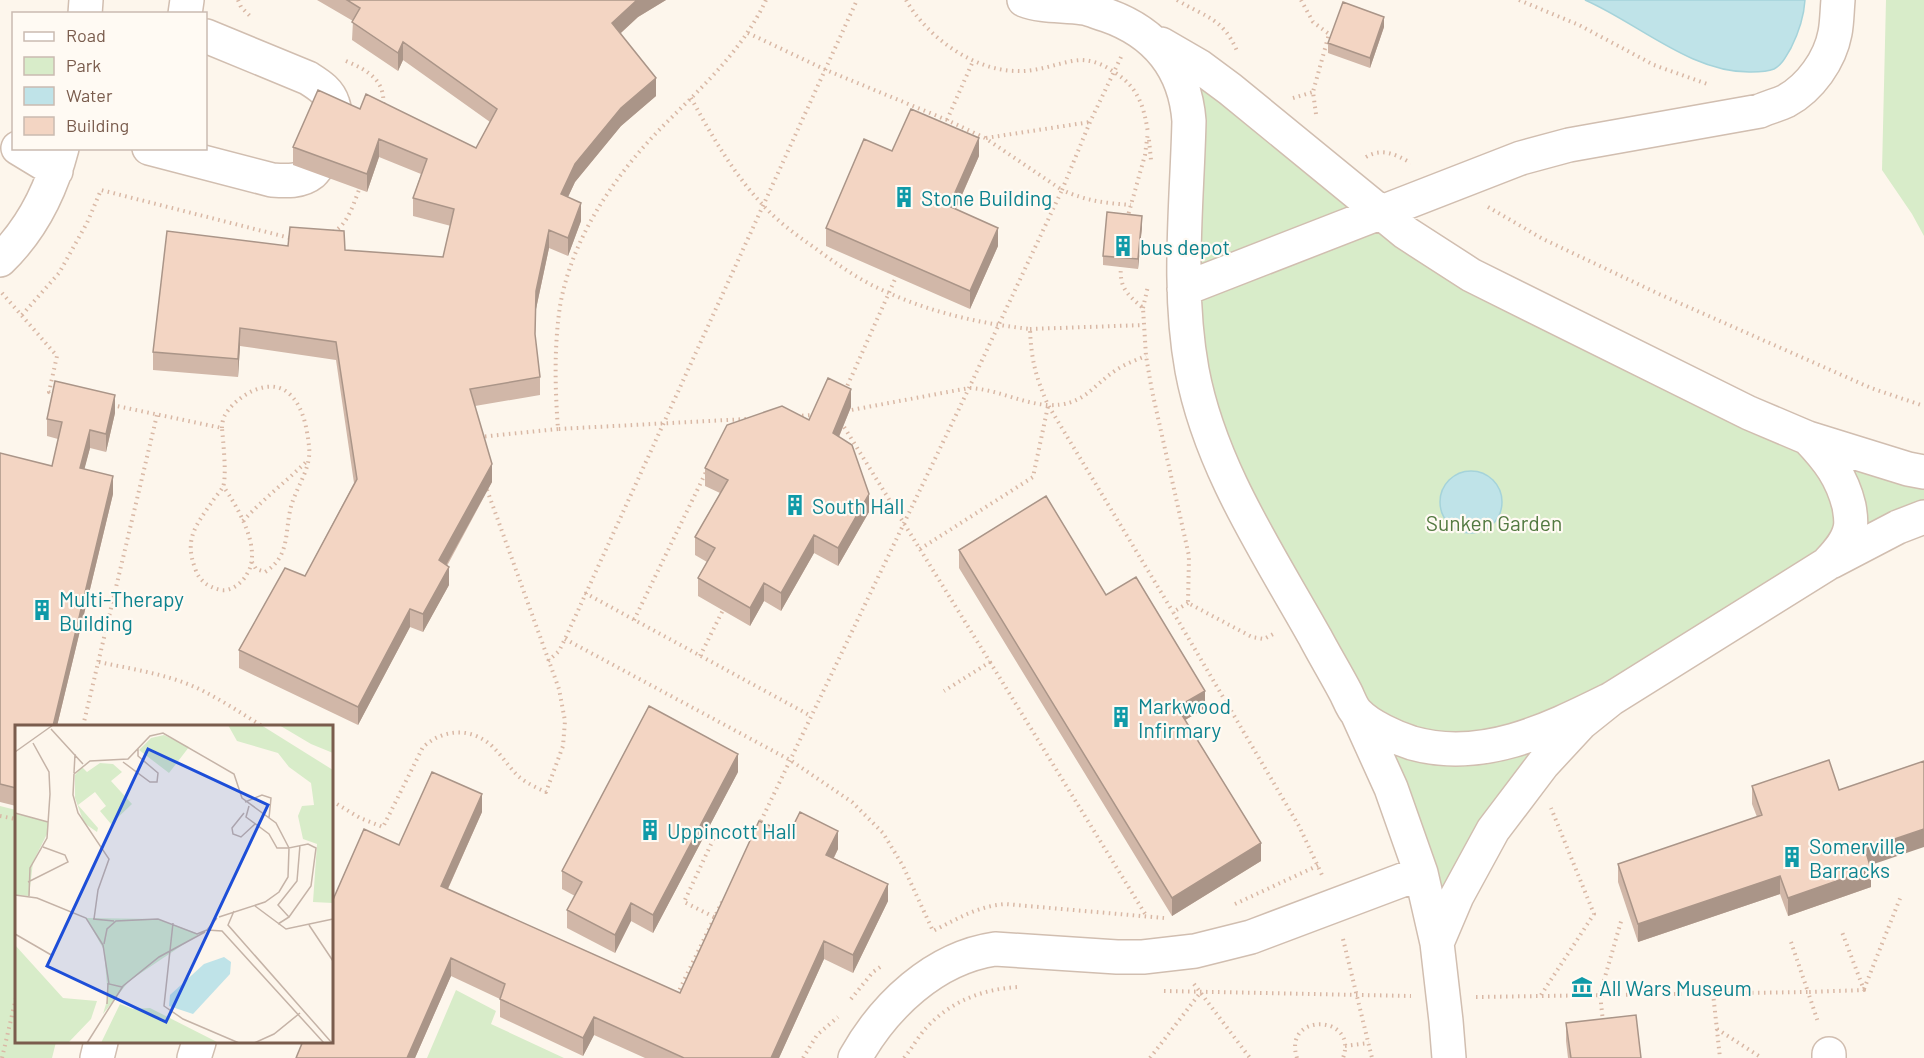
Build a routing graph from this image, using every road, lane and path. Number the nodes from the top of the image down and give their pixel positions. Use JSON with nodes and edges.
{"nodes":[{"id":1,"x":766,"y":0,"type":"edge"},
{"id":2,"x":857,"y":0,"type":"edge"},
{"id":3,"x":906,"y":0,"type":"edge"},
{"id":4,"x":1024,"y":0,"type":"edge"},
{"id":5,"x":1301,"y":0,"type":"edge"},
{"id":6,"x":1519,"y":0,"type":"edge"},
{"id":7,"x":1838,"y":0,"type":"edge"},
{"id":8,"x":1116,"y":15,"type":"edge"},
{"id":9,"x":748,"y":33,"type":"junction"},
{"id":10,"x":207,"y":36,"type":"edge"},
{"id":11,"x":973,"y":61,"type":"junction"},
{"id":12,"x":826,"y":70,"type":"junction"},
{"id":13,"x":1114,"y":72,"type":"junction"},
{"id":14,"x":1711,"y":85,"type":"dead end"},
{"id":15,"x":691,"y":98,"type":"junction"},
{"id":16,"x":946,"y":120,"type":"junction"},
{"id":17,"x":1318,"y":120,"type":"dead end"},
{"id":18,"x":1090,"y":122,"type":"junction"},
{"id":19,"x":1148,"y":132,"type":"dead end"},
{"id":20,"x":0,"y":135,"type":"edge"},
{"id":21,"x":985,"y":138,"type":"junction"},
{"id":22,"x":12,"y":144,"type":"edge"},
{"id":23,"x":25,"y":150,"type":"edge"},
{"id":24,"x":156,"y":150,"type":"edge"},
{"id":25,"x":59,"y":160,"type":"edge"},
{"id":26,"x":1362,"y":160,"type":"dead end"},
{"id":27,"x":1451,"y":185,"type":"junction"},
{"id":28,"x":1062,"y":190,"type":"junction"},
{"id":29,"x":1131,"y":205,"type":"dead end"},
{"id":30,"x":763,"y":206,"type":"junction"},
{"id":31,"x":1380,"y":213,"type":"junction"},
{"id":32,"x":0,"y":260,"type":"edge"},
{"id":33,"x":896,"y":277,"type":"edge"},
{"id":34,"x":1184,"y":289,"type":"junction"},
{"id":35,"x":0,"y":290,"type":"edge"},
{"id":36,"x":889,"y":293,"type":"junction"},
{"id":37,"x":999,"y":325,"type":"junction"},
{"id":38,"x":1144,"y":325,"type":"dead end"},
{"id":39,"x":1030,"y":329,"type":"junction"},
{"id":40,"x":1146,"y":356,"type":"dead end"},
{"id":41,"x":969,"y":388,"type":"junction"},
{"id":42,"x":845,"y":392,"type":"edge"},
{"id":43,"x":59,"y":394,"type":"edge"},
{"id":44,"x":103,"y":404,"type":"edge"},
{"id":45,"x":1048,"y":405,"type":"junction"},
{"id":46,"x":1924,"y":406,"type":"edge"},
{"id":47,"x":824,"y":414,"type":"edge"},
{"id":48,"x":157,"y":415,"type":"junction"},
{"id":49,"x":789,"y":416,"type":"edge"},
{"id":50,"x":755,"y":418,"type":"edge"},
{"id":51,"x":732,"y":420,"type":"junction"},
{"id":52,"x":662,"y":424,"type":"junction"},
{"id":53,"x":222,"y":428,"type":"junction"},
{"id":54,"x":558,"y":429,"type":"junction"},
{"id":55,"x":727,"y":430,"type":"edge"},
{"id":56,"x":468,"y":438,"type":"edge"},
{"id":57,"x":1808,"y":438,"type":"junction"},
{"id":58,"x":308,"y":459,"type":"junction"},
{"id":59,"x":711,"y":462,"type":"edge"},
{"id":60,"x":1924,"y":472,"type":"edge"},
{"id":61,"x":484,"y":482,"type":"edge"},
{"id":62,"x":224,"y":486,"type":"junction"},
{"id":63,"x":1924,"y":517,"type":"edge"},
{"id":64,"x":243,"y":521,"type":"junction"},
{"id":65,"x":920,"y":549,"type":"junction"},
{"id":66,"x":251,"y":562,"type":"junction"},
{"id":67,"x":1827,"y":564,"type":"junction"},
{"id":68,"x":585,"y":593,"type":"junction"},
{"id":69,"x":1188,"y":603,"type":"dead end"},
{"id":70,"x":723,"y":610,"type":"edge"},
{"id":71,"x":1173,"y":612,"type":"junction"},
{"id":72,"x":634,"y":620,"type":"junction"},
{"id":73,"x":565,"y":639,"type":"junction"},
{"id":74,"x":700,"y":656,"type":"junction"},
{"id":75,"x":548,"y":660,"type":"junction"},
{"id":76,"x":99,"y":662,"type":"junction"},
{"id":77,"x":990,"y":662,"type":"junction"},
{"id":78,"x":944,"y":691,"type":"dead end"},
{"id":79,"x":1611,"y":699,"type":"junction"},
{"id":80,"x":1357,"y":713,"type":"junction"},
{"id":81,"x":811,"y":716,"type":"junction"},
{"id":82,"x":83,"y":725,"type":"edge"},
{"id":83,"x":260,"y":725,"type":"edge"},
{"id":84,"x":790,"y":760,"type":"junction"},
{"id":85,"x":1537,"y":772,"type":"junction"},
{"id":86,"x":333,"y":802,"type":"edge"},
{"id":87,"x":0,"y":816,"type":"edge"},
{"id":88,"x":15,"y":819,"type":"edge"},
{"id":89,"x":751,"y":840,"type":"junction"},
{"id":90,"x":747,"y":850,"type":"edge"},
{"id":91,"x":1318,"y":865,"type":"junction"},
{"id":92,"x":1421,"y":873,"type":"junction"},
{"id":93,"x":1901,"y":896,"type":"dead end"},
{"id":94,"x":724,"y":898,"type":"edge"},
{"id":95,"x":1235,"y":904,"type":"dead end"},
{"id":96,"x":1333,"y":906,"type":"junction"},
{"id":97,"x":1147,"y":916,"type":"junction"},
{"id":98,"x":714,"y":917,"type":"junction"},
{"id":99,"x":1622,"y":918,"type":"dead end"},
{"id":100,"x":1174,"y":919,"type":"edge"},
{"id":101,"x":1842,"y":932,"type":"dead end"},
{"id":102,"x":1791,"y":942,"type":"dead end"},
{"id":103,"x":1437,"y":943,"type":"junction"},
{"id":104,"x":1171,"y":954,"type":"junction"},
{"id":105,"x":1028,"y":986,"type":"dead end"},
{"id":106,"x":667,"y":990,"type":"edge"},
{"id":107,"x":1864,"y":990,"type":"junction"},
{"id":108,"x":1154,"y":991,"type":"dead end"},
{"id":109,"x":1200,"y":992,"type":"junction"},
{"id":110,"x":1808,"y":992,"type":"junction"},
{"id":111,"x":1713,"y":993,"type":"junction"},
{"id":112,"x":1600,"y":994,"type":"junction"},
{"id":113,"x":1358,"y":995,"type":"junction"},
{"id":114,"x":1540,"y":996,"type":"junction"},
{"id":115,"x":1443,"y":997,"type":"junction"},
{"id":116,"x":15,"y":1002,"type":"edge"},
{"id":117,"x":1717,"y":1028,"type":"junction"},
{"id":118,"x":1604,"y":1030,"type":"edge"},
{"id":119,"x":101,"y":1043,"type":"edge"},
{"id":120,"x":199,"y":1043,"type":"edge"},
{"id":121,"x":1369,"y":1043,"type":"junction"},
{"id":122,"x":1345,"y":1046,"type":"junction"},
{"id":123,"x":1829,"y":1056,"type":"edge"},
{"id":124,"x":2,"y":1058,"type":"edge"},
{"id":125,"x":97,"y":1058,"type":"edge"},
{"id":126,"x":194,"y":1058,"type":"edge"},
{"id":127,"x":855,"y":1058,"type":"edge"},
{"id":128,"x":904,"y":1058,"type":"edge"},
{"id":129,"x":1150,"y":1058,"type":"edge"},
{"id":130,"x":1250,"y":1058,"type":"edge"},
{"id":131,"x":1297,"y":1058,"type":"edge"},
{"id":132,"x":1343,"y":1058,"type":"edge"},
{"id":133,"x":1372,"y":1058,"type":"edge"},
{"id":134,"x":1449,"y":1058,"type":"edge"},
{"id":135,"x":1720,"y":1058,"type":"edge"},
{"id":136,"x":1762,"y":1058,"type":"edge"}],
"edges":[{"from":1,"to":9,"type":"path"},
{"from":2,"to":12,"type":"path"},
{"from":3,"to":11,"type":"path"},
{"from":4,"to":8,"type":"lane"},
{"from":5,"to":17,"type":"path"},
{"from":6,"to":14,"type":"path"},
{"from":7,"to":27,"type":"lane"},
{"from":8,"to":13,"type":"path"},
{"from":8,"to":31,"type":"lane"},
{"from":8,"to":34,"type":"lane"},
{"from":9,"to":12,"type":"path"},
{"from":9,"to":15,"type":"path"},
{"from":10,"to":24,"type":"lane"},
{"from":11,"to":13,"type":"path"},
{"from":11,"to":16,"type":"path"},
{"from":12,"to":16,"type":"path"},
{"from":12,"to":30,"type":"path"},
{"from":13,"to":18,"type":"path"},
{"from":13,"to":19,"type":"path"},
{"from":15,"to":30,"type":"path"},
{"from":15,"to":54,"type":"path"},
{"from":16,"to":21,"type":"path"},
{"from":18,"to":21,"type":"path"},
{"from":18,"to":28,"type":"path"},
{"from":20,"to":22,"type":"lane"},
{"from":21,"to":28,"type":"path"},
{"from":23,"to":25,"type":"lane"},
{"from":25,"to":32,"type":"lane"},
{"from":26,"to":27,"type":"path"},
{"from":27,"to":31,"type":"lane"},
{"from":27,"to":46,"type":"path"},
{"from":28,"to":29,"type":"path"},
{"from":28,"to":37,"type":"path"},
{"from":30,"to":36,"type":"path"},
{"from":30,"to":52,"type":"path"},
{"from":31,"to":34,"type":"lane"},
{"from":31,"to":57,"type":"lane"},
{"from":33,"to":36,"type":"path"},
{"from":34,"to":80,"type":"lane"},
{"from":35,"to":43,"type":"path"},
{"from":36,"to":37,"type":"path"},
{"from":36,"to":42,"type":"path"},
{"from":37,"to":39,"type":"path"},
{"from":37,"to":41,"type":"path"},
{"from":38,"to":39,"type":"path"},
{"from":39,"to":45,"type":"path"},
{"from":40,"to":45,"type":"path"},
{"from":41,"to":45,"type":"path"},
{"from":41,"to":65,"type":"path"},
{"from":41,"to":81,"type":"path"},
{"from":44,"to":48,"type":"path"},
{"from":45,"to":65,"type":"path"},
{"from":45,"to":71,"type":"path"},
{"from":47,"to":49,"type":"path"},
{"from":48,"to":53,"type":"path"},
{"from":48,"to":76,"type":"path"},
{"from":50,"to":51,"type":"path"},
{"from":51,"to":52,"type":"path"},
{"from":51,"to":55,"type":"path"},
{"from":52,"to":54,"type":"path"},
{"from":52,"to":68,"type":"path"},
{"from":53,"to":58,"type":"path"},
{"from":53,"to":62,"type":"path"},
{"from":54,"to":56,"type":"path"},
{"from":57,"to":60,"type":"lane"},
{"from":57,"to":67,"type":"lane"},
{"from":58,"to":64,"type":"path"},
{"from":58,"to":66,"type":"path"},
{"from":59,"to":72,"type":"path"},
{"from":61,"to":75,"type":"path"},
{"from":62,"to":64,"type":"path"},
{"from":62,"to":66,"type":"path"},
{"from":63,"to":67,"type":"lane"},
{"from":64,"to":66,"type":"path"},
{"from":65,"to":77,"type":"path"},
{"from":67,"to":79,"type":"lane"},
{"from":68,"to":72,"type":"path"},
{"from":68,"to":73,"type":"path"},
{"from":69,"to":71,"type":"path"},
{"from":70,"to":74,"type":"path"},
{"from":71,"to":91,"type":"path"},
{"from":72,"to":74,"type":"path"},
{"from":73,"to":75,"type":"path"},
{"from":73,"to":84,"type":"path"},
{"from":74,"to":81,"type":"path"},
{"from":75,"to":86,"type":"path"},
{"from":76,"to":82,"type":"path"},
{"from":76,"to":83,"type":"path"},
{"from":77,"to":78,"type":"path"},
{"from":77,"to":97,"type":"path"},
{"from":79,"to":80,"type":"lane"},
{"from":79,"to":85,"type":"lane"},
{"from":80,"to":92,"type":"lane"},
{"from":81,"to":84,"type":"path"},
{"from":84,"to":89,"type":"path"},
{"from":84,"to":97,"type":"path"},
{"from":85,"to":103,"type":"lane"},
{"from":85,"to":114,"type":"path"},
{"from":87,"to":88,"type":"path"},
{"from":89,"to":90,"type":"path"},
{"from":89,"to":98,"type":"path"},
{"from":91,"to":95,"type":"path"},
{"from":91,"to":96,"type":"path"},
{"from":92,"to":96,"type":"lane"},
{"from":92,"to":103,"type":"lane"},
{"from":93,"to":107,"type":"path"},
{"from":94,"to":98,"type":"path"},
{"from":96,"to":104,"type":"lane"},
{"from":96,"to":113,"type":"path"},
{"from":97,"to":100,"type":"path"},
{"from":97,"to":104,"type":"path"},
{"from":98,"to":106,"type":"path"},
{"from":99,"to":112,"type":"path"},
{"from":101,"to":107,"type":"path"},
{"from":102,"to":110,"type":"path"},
{"from":103,"to":115,"type":"lane"},
{"from":104,"to":109,"type":"path"},
{"from":104,"to":127,"type":"lane"},
{"from":105,"to":128,"type":"path"},
{"from":107,"to":110,"type":"path"},
{"from":108,"to":109,"type":"path"},
{"from":109,"to":113,"type":"path"},
{"from":109,"to":129,"type":"path"},
{"from":109,"to":130,"type":"path"},
{"from":110,"to":111,"type":"path"},
{"from":110,"to":123,"type":"path"},
{"from":111,"to":112,"type":"path"},
{"from":111,"to":117,"type":"path"},
{"from":112,"to":114,"type":"path"},
{"from":112,"to":118,"type":"path"},
{"from":113,"to":115,"type":"path"},
{"from":113,"to":121,"type":"path"},
{"from":114,"to":115,"type":"path"},
{"from":115,"to":134,"type":"lane"},
{"from":116,"to":124,"type":"path"},
{"from":117,"to":135,"type":"path"},
{"from":117,"to":136,"type":"path"},
{"from":119,"to":125,"type":"lane"},
{"from":120,"to":126,"type":"lane"},
{"from":121,"to":122,"type":"path"},
{"from":121,"to":133,"type":"path"},
{"from":122,"to":131,"type":"path"},
{"from":122,"to":132,"type":"path"}]}
